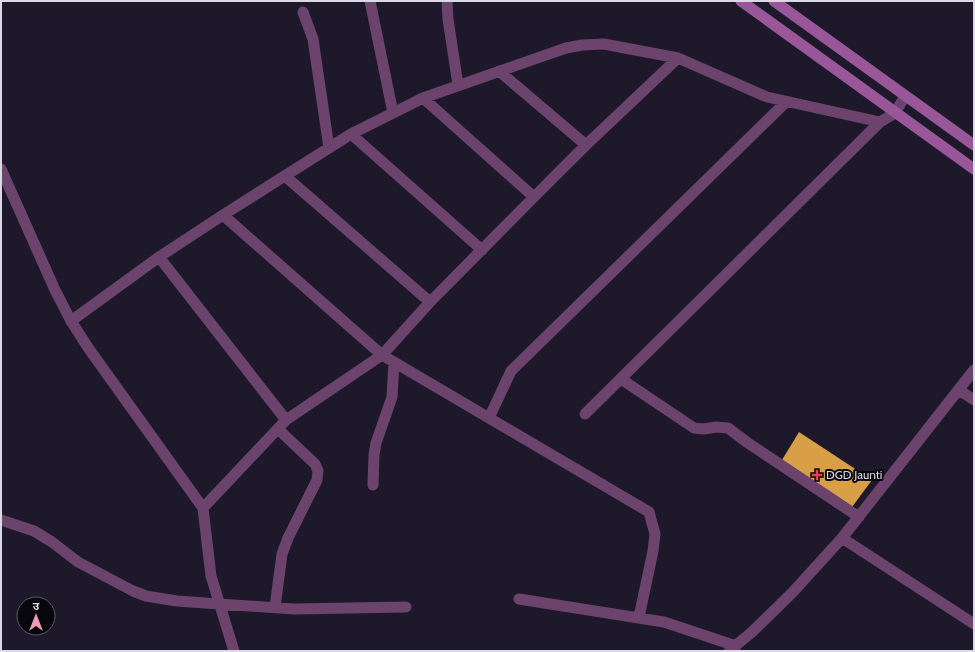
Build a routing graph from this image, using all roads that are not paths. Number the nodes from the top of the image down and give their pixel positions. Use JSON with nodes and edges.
{"nodes":[{"id":1,"x":370,"y":1,"type":"edge"},
{"id":2,"x":447,"y":1,"type":"edge"},
{"id":3,"x":741,"y":1,"type":"edge"},
{"id":4,"x":774,"y":1,"type":"edge"},
{"id":5,"x":303,"y":12,"type":"dead end"},
{"id":6,"x":678,"y":58,"type":"junction"},
{"id":7,"x":499,"y":71,"type":"junction"},
{"id":8,"x":458,"y":85,"type":"junction"},
{"id":9,"x":905,"y":96,"type":"junction"},
{"id":10,"x":423,"y":98,"type":"junction"},
{"id":11,"x":786,"y":102,"type":"junction"},
{"id":12,"x":393,"y":113,"type":"junction"},
{"id":13,"x":895,"y":113,"type":"junction"},
{"id":14,"x":880,"y":122,"type":"junction"},
{"id":15,"x":351,"y":134,"type":"junction"},
{"id":16,"x":586,"y":145,"type":"junction"},
{"id":17,"x":974,"y":145,"type":"edge"},
{"id":18,"x":329,"y":148,"type":"junction"},
{"id":19,"x":1,"y":169,"type":"edge"},
{"id":20,"x":974,"y":169,"type":"edge"},
{"id":21,"x":285,"y":176,"type":"junction"},
{"id":22,"x":534,"y":197,"type":"junction"},
{"id":23,"x":223,"y":215,"type":"junction"},
{"id":24,"x":482,"y":250,"type":"junction"},
{"id":25,"x":159,"y":257,"type":"junction"},
{"id":26,"x":430,"y":302,"type":"junction"},
{"id":27,"x":71,"y":321,"type":"junction"},
{"id":28,"x":382,"y":355,"type":"junction"},
{"id":29,"x":394,"y":362,"type":"junction"},
{"id":30,"x":974,"y":370,"type":"edge"},
{"id":31,"x":621,"y":378,"type":"junction"},
{"id":32,"x":959,"y":390,"type":"junction"},
{"id":33,"x":974,"y":400,"type":"edge"},
{"id":34,"x":585,"y":414,"type":"dead end"},
{"id":35,"x":488,"y":418,"type":"junction"},
{"id":36,"x":282,"y":425,"type":"junction"},
{"id":37,"x":373,"y":485,"type":"dead end"},
{"id":38,"x":203,"y":508,"type":"junction"},
{"id":39,"x":859,"y":517,"type":"junction"},
{"id":40,"x":1,"y":520,"type":"edge"},
{"id":41,"x":842,"y":538,"type":"junction"},
{"id":42,"x":519,"y":599,"type":"dead end"},
{"id":43,"x":219,"y":604,"type":"junction"},
{"id":44,"x":275,"y":607,"type":"junction"},
{"id":45,"x":406,"y":607,"type":"dead end"},
{"id":46,"x":639,"y":617,"type":"junction"},
{"id":47,"x":974,"y":624,"type":"edge"},
{"id":48,"x":733,"y":648,"type":"edge"},
{"id":49,"x":234,"y":651,"type":"edge"}],
"edges":[{"from":1,"to":12,"type":"street"},
{"from":2,"to":8,"type":"street"},
{"from":3,"to":13,"type":"main road"},
{"from":4,"to":9,"type":"main road"},
{"from":5,"to":18,"type":"street"},
{"from":6,"to":7,"type":"street"},
{"from":6,"to":11,"type":"street"},
{"from":6,"to":16,"type":"street"},
{"from":7,"to":8,"type":"street"},
{"from":7,"to":16,"type":"street"},
{"from":8,"to":10,"type":"street"},
{"from":9,"to":13,"type":"street"},
{"from":9,"to":17,"type":"main road"},
{"from":10,"to":12,"type":"street"},
{"from":10,"to":22,"type":"street"},
{"from":11,"to":14,"type":"street"},
{"from":11,"to":35,"type":"street"},
{"from":12,"to":15,"type":"street"},
{"from":13,"to":14,"type":"street"},
{"from":13,"to":20,"type":"main road"},
{"from":14,"to":31,"type":"street"},
{"from":15,"to":18,"type":"street"},
{"from":15,"to":24,"type":"street"},
{"from":16,"to":22,"type":"street"},
{"from":18,"to":21,"type":"street"},
{"from":19,"to":27,"type":"street"},
{"from":21,"to":23,"type":"street"},
{"from":21,"to":26,"type":"street"},
{"from":22,"to":24,"type":"street"},
{"from":23,"to":25,"type":"street"},
{"from":23,"to":28,"type":"street"},
{"from":24,"to":26,"type":"street"},
{"from":25,"to":27,"type":"street"},
{"from":25,"to":36,"type":"street"},
{"from":26,"to":28,"type":"street"},
{"from":27,"to":38,"type":"street"},
{"from":28,"to":29,"type":"street"},
{"from":28,"to":36,"type":"street"},
{"from":29,"to":35,"type":"street"},
{"from":29,"to":37,"type":"street"},
{"from":30,"to":32,"type":"street"},
{"from":31,"to":34,"type":"street"},
{"from":31,"to":39,"type":"street"},
{"from":32,"to":33,"type":"street"},
{"from":32,"to":39,"type":"street"},
{"from":35,"to":46,"type":"street"},
{"from":36,"to":38,"type":"street"},
{"from":36,"to":44,"type":"street"},
{"from":38,"to":43,"type":"street"},
{"from":39,"to":41,"type":"street"},
{"from":40,"to":43,"type":"street"},
{"from":41,"to":47,"type":"street"},
{"from":41,"to":48,"type":"street"},
{"from":42,"to":46,"type":"street"},
{"from":43,"to":44,"type":"street"},
{"from":43,"to":49,"type":"street"},
{"from":44,"to":45,"type":"street"},
{"from":46,"to":48,"type":"street"}]}
